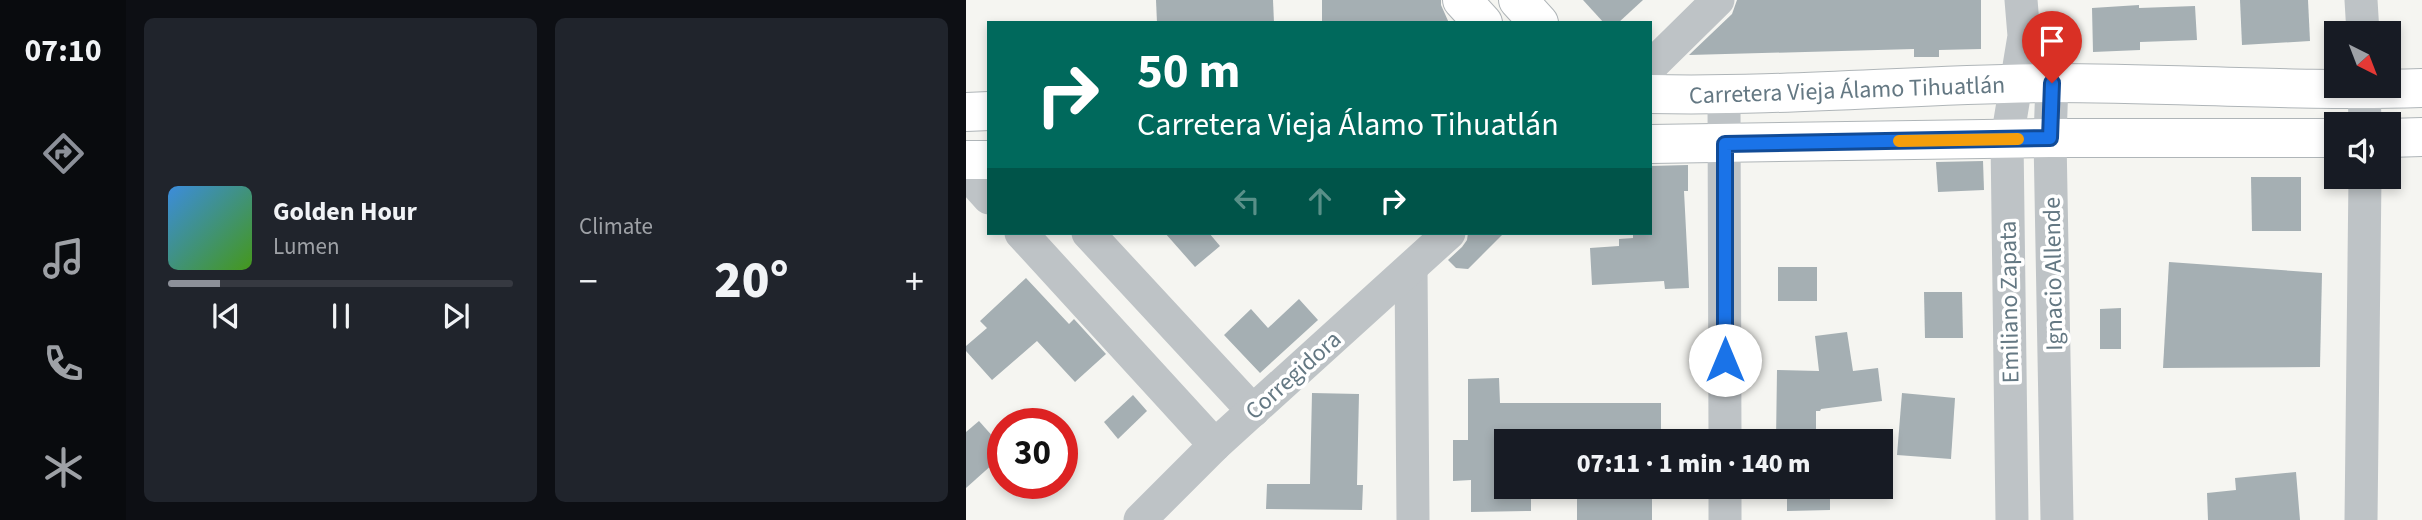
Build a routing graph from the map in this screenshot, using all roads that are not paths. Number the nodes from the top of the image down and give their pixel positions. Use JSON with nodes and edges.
{"nodes":[{"id":1,"x":1462,"y":0,"type":"edge"},
{"id":2,"x":1518,"y":0,"type":"edge"},
{"id":3,"x":1718,"y":0,"type":"edge"},
{"id":4,"x":2021,"y":0,"type":"edge"},
{"id":5,"x":2361,"y":0,"type":"edge"},
{"id":6,"x":1481,"y":21,"type":"edge"},
{"id":7,"x":1537,"y":21,"type":"edge"},
{"id":8,"x":2362,"y":21,"type":"edge"},
{"id":9,"x":2024,"y":36,"type":"junction"},
{"id":10,"x":1652,"y":66,"type":"edge"},
{"id":11,"x":2052,"y":83,"type":"junction"},
{"id":12,"x":2015,"y":84,"type":"junction"},
{"id":13,"x":2422,"y":88,"type":"edge"},
{"id":14,"x":1652,"y":94,"type":"edge"},
{"id":15,"x":1724,"y":96,"type":"junction"},
{"id":16,"x":2365,"y":100,"type":"edge"},
{"id":17,"x":2422,"y":137,"type":"edge"},
{"id":18,"x":2050,"y":138,"type":"junction"},
{"id":19,"x":2324,"y":138,"type":"edge"},
{"id":20,"x":2401,"y":138,"type":"edge"},
{"id":21,"x":2007,"y":139,"type":"junction"},
{"id":22,"x":1652,"y":144,"type":"edge"},
{"id":23,"x":1725,"y":144,"type":"junction"},
{"id":24,"x":966,"y":160,"type":"edge"},
{"id":25,"x":987,"y":160,"type":"edge"},
{"id":26,"x":966,"y":173,"type":"edge"},
{"id":27,"x":2365,"y":189,"type":"edge"},
{"id":28,"x":987,"y":196,"type":"edge"},
{"id":29,"x":1023,"y":235,"type":"edge"},
{"id":30,"x":1090,"y":235,"type":"edge"},
{"id":31,"x":1447,"y":235,"type":"edge"},
{"id":32,"x":1411,"y":268,"type":"junction"},
{"id":33,"x":1253,"y":411,"type":"junction"},
{"id":34,"x":1725,"y":429,"type":"edge"},
{"id":35,"x":1215,"y":445,"type":"junction"},
{"id":36,"x":1725,"y":499,"type":"edge"},
{"id":37,"x":2057,"y":506,"type":"edge"},
{"id":38,"x":2012,"y":507,"type":"edge"},
{"id":39,"x":1140,"y":520,"type":"edge"},
{"id":40,"x":1413,"y":520,"type":"edge"},
{"id":41,"x":1724,"y":520,"type":"edge"},
{"id":42,"x":2361,"y":520,"type":"edge"}],
"edges":[{"from":1,"to":6,"type":"main road"},
{"from":2,"to":7,"type":"main road"},
{"from":3,"to":10,"type":"street"},
{"from":4,"to":9,"type":"street"},
{"from":5,"to":8,"type":"street"},
{"from":9,"to":11,"type":"street"},
{"from":9,"to":12,"type":"street"},
{"from":11,"to":12,"type":"main road","name":"Carretera Vieja Álamo Tihuatlán"},
{"from":11,"to":16,"type":"main road","name":"Carretera Vieja Álamo Tihuatlán"},
{"from":11,"to":18,"type":"street","name":"Ignacio Allende"},
{"from":12,"to":15,"type":"main road","name":"Carretera Vieja Álamo Tihuatlán"},
{"from":12,"to":21,"type":"street","name":"Emiliano Zapata"},
{"from":13,"to":16,"type":"main road","name":"Carretera Vieja Álamo Tihuatlán"},
{"from":14,"to":15,"type":"main road","name":"Carretera Vieja Álamo Tihuatlán"},
{"from":15,"to":23,"type":"street"},
{"from":17,"to":20,"type":"main road"},
{"from":18,"to":19,"type":"main road","name":"Carretera Vieja Álamo Tihuatlán"},
{"from":18,"to":21,"type":"main road","name":"Carretera Vieja Álamo Tihuatlán"},
{"from":18,"to":37,"type":"street","name":"Ignacio Allende"},
{"from":21,"to":23,"type":"main road","name":"Carretera Vieja Álamo Tihuatlán"},
{"from":21,"to":38,"type":"street","name":"Emiliano Zapata"},
{"from":22,"to":23,"type":"main road","name":"Carretera Vieja Álamo Tihuatlán"},
{"from":23,"to":34,"type":"street"},
{"from":24,"to":25,"type":"main road"},
{"from":26,"to":28,"type":"street"},
{"from":27,"to":42,"type":"street"},
{"from":29,"to":35,"type":"street"},
{"from":30,"to":33,"type":"street"},
{"from":31,"to":32,"type":"street","name":"Corregidora"},
{"from":32,"to":33,"type":"street","name":"Corregidora"},
{"from":32,"to":40,"type":"street"},
{"from":33,"to":35,"type":"street","name":"Corregidora"},
{"from":35,"to":39,"type":"street","name":"Corregidora"},
{"from":36,"to":41,"type":"street"},
{"from":37,"to":38,"type":"street"}]}
